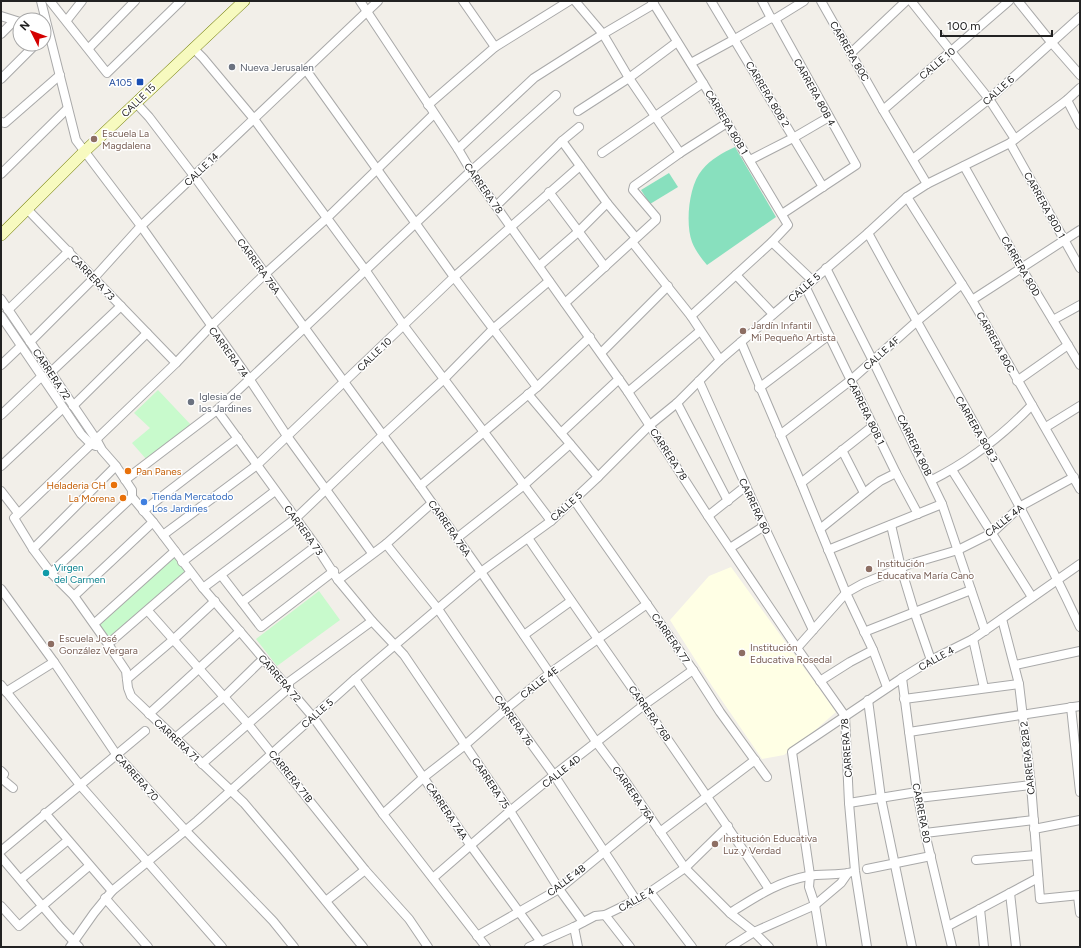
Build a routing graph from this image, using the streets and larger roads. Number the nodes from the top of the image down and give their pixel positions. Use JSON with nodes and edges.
{"nodes":[{"id":1,"x":41,"y":1,"type":"edge"},
{"id":2,"x":50,"y":1,"type":"edge"},
{"id":3,"x":82,"y":1,"type":"edge"},
{"id":4,"x":135,"y":1,"type":"edge"},
{"id":5,"x":181,"y":1,"type":"edge"},
{"id":6,"x":244,"y":1,"type":"edge"},
{"id":7,"x":360,"y":1,"type":"edge"},
{"id":8,"x":378,"y":1,"type":"edge"},
{"id":9,"x":463,"y":1,"type":"edge"},
{"id":10,"x":569,"y":1,"type":"edge"},
{"id":11,"x":575,"y":1,"type":"edge"},
{"id":12,"x":711,"y":1,"type":"edge"},
{"id":13,"x":762,"y":1,"type":"edge"},
{"id":14,"x":804,"y":1,"type":"edge"},
{"id":15,"x":821,"y":1,"type":"edge"},
{"id":16,"x":906,"y":1,"type":"edge"},
{"id":17,"x":911,"y":1,"type":"edge"},
{"id":18,"x":1009,"y":1,"type":"edge"},
{"id":19,"x":1018,"y":1,"type":"edge"},
{"id":20,"x":653,"y":3,"type":"edge"},
{"id":21,"x":368,"y":11,"type":"junction"},
{"id":22,"x":43,"y":12,"type":"edge"},
{"id":23,"x":1,"y":16,"type":"edge"},
{"id":24,"x":1080,"y":17,"type":"edge"},
{"id":25,"x":773,"y":18,"type":"junction"},
{"id":26,"x":12,"y":20,"type":"edge"},
{"id":27,"x":67,"y":20,"type":"junction"},
{"id":28,"x":12,"y":26,"type":"edge"},
{"id":29,"x":1,"y":34,"type":"edge"},
{"id":30,"x":603,"y":34,"type":"junction"},
{"id":31,"x":735,"y":40,"type":"junction"},
{"id":32,"x":677,"y":42,"type":"junction"},
{"id":33,"x":1051,"y":42,"type":"junction"},
{"id":34,"x":495,"y":47,"type":"junction"},
{"id":35,"x":89,"y":48,"type":"junction"},
{"id":36,"x":193,"y":48,"type":"junction"},
{"id":37,"x":52,"y":50,"type":"edge"},
{"id":38,"x":952,"y":51,"type":"junction"},
{"id":39,"x":28,"y":52,"type":"edge"},
{"id":40,"x":851,"y":53,"type":"junction"},
{"id":41,"x":691,"y":62,"type":"junction"},
{"id":42,"x":306,"y":70,"type":"junction"},
{"id":43,"x":1080,"y":75,"type":"edge"},
{"id":44,"x":60,"y":76,"type":"junction"},
{"id":45,"x":629,"y":78,"type":"junction"},
{"id":46,"x":1,"y":79,"type":"edge"},
{"id":47,"x":703,"y":83,"type":"junction"},
{"id":48,"x":1080,"y":88,"type":"edge"},
{"id":49,"x":556,"y":95,"type":"dead end"},
{"id":50,"x":989,"y":99,"type":"junction"},
{"id":51,"x":1067,"y":100,"type":"junction"},
{"id":52,"x":136,"y":103,"type":"junction"},
{"id":53,"x":428,"y":105,"type":"junction"},
{"id":54,"x":67,"y":109,"type":"junction"},
{"id":55,"x":882,"y":110,"type":"junction"},
{"id":56,"x":578,"y":111,"type":"dead end"},
{"id":57,"x":434,"y":114,"type":"junction"},
{"id":58,"x":655,"y":116,"type":"junction"},
{"id":59,"x":829,"y":117,"type":"junction"},
{"id":60,"x":254,"y":118,"type":"junction"},
{"id":61,"x":1,"y":122,"type":"edge"},
{"id":62,"x":727,"y":123,"type":"junction"},
{"id":63,"x":1080,"y":125,"type":"edge"},
{"id":64,"x":579,"y":127,"type":"dead end"},
{"id":65,"x":794,"y":138,"type":"junction"},
{"id":66,"x":562,"y":141,"type":"junction"},
{"id":67,"x":1013,"y":141,"type":"junction"},
{"id":68,"x":458,"y":149,"type":"junction"},
{"id":69,"x":85,"y":151,"type":"junction"},
{"id":70,"x":602,"y":153,"type":"dead end"},
{"id":71,"x":680,"y":153,"type":"junction"},
{"id":72,"x":913,"y":159,"type":"junction"},
{"id":73,"x":750,"y":160,"type":"junction"},
{"id":74,"x":580,"y":166,"type":"junction"},
{"id":75,"x":964,"y":166,"type":"junction"},
{"id":76,"x":377,"y":168,"type":"junction"},
{"id":77,"x":471,"y":171,"type":"junction"},
{"id":78,"x":1,"y":174,"type":"edge"},
{"id":79,"x":194,"y":176,"type":"junction"},
{"id":80,"x":928,"y":184,"type":"junction"},
{"id":81,"x":823,"y":188,"type":"junction"},
{"id":82,"x":549,"y":192,"type":"junction"},
{"id":83,"x":907,"y":197,"type":"junction"},
{"id":84,"x":607,"y":203,"type":"junction"},
{"id":85,"x":496,"y":206,"type":"junction"},
{"id":86,"x":27,"y":209,"type":"junction"},
{"id":87,"x":782,"y":214,"type":"junction"},
{"id":88,"x":326,"y":218,"type":"junction"},
{"id":89,"x":416,"y":223,"type":"junction"},
{"id":90,"x":141,"y":226,"type":"junction"},
{"id":91,"x":511,"y":226,"type":"junction"},
{"id":92,"x":1080,"y":230,"type":"edge"},
{"id":93,"x":578,"y":232,"type":"junction"},
{"id":94,"x":868,"y":233,"type":"junction"},
{"id":95,"x":1,"y":235,"type":"edge"},
{"id":96,"x":634,"y":240,"type":"junction"},
{"id":97,"x":1065,"y":240,"type":"junction"},
{"id":98,"x":772,"y":242,"type":"junction"},
{"id":99,"x":69,"y":252,"type":"junction"},
{"id":100,"x":539,"y":266,"type":"junction"},
{"id":101,"x":605,"y":267,"type":"junction"},
{"id":102,"x":826,"y":268,"type":"junction"},
{"id":103,"x":1022,"y":268,"type":"junction"},
{"id":104,"x":1080,"y":268,"type":"edge"},
{"id":105,"x":366,"y":271,"type":"junction"},
{"id":106,"x":265,"y":274,"type":"junction"},
{"id":107,"x":736,"y":275,"type":"junction"},
{"id":108,"x":454,"y":277,"type":"junction"},
{"id":109,"x":94,"y":278,"type":"junction"},
{"id":110,"x":812,"y":280,"type":"junction"},
{"id":111,"x":549,"y":281,"type":"junction"},
{"id":112,"x":962,"y":284,"type":"junction"},
{"id":113,"x":668,"y":286,"type":"junction"},
{"id":114,"x":805,"y":286,"type":"junction"},
{"id":115,"x":1,"y":299,"type":"edge"},
{"id":116,"x":972,"y":300,"type":"junction"},
{"id":117,"x":565,"y":303,"type":"junction"},
{"id":118,"x":1080,"y":305,"type":"edge"},
{"id":119,"x":121,"y":306,"type":"junction"},
{"id":120,"x":8,"y":310,"type":"junction"},
{"id":121,"x":774,"y":314,"type":"junction"},
{"id":122,"x":1,"y":316,"type":"edge"},
{"id":123,"x":691,"y":316,"type":"junction"},
{"id":124,"x":1053,"y":320,"type":"junction"},
{"id":125,"x":916,"y":322,"type":"junction"},
{"id":126,"x":211,"y":326,"type":"junction"},
{"id":127,"x":404,"y":326,"type":"junction"},
{"id":128,"x":305,"y":328,"type":"junction"},
{"id":129,"x":493,"y":329,"type":"junction"},
{"id":130,"x":700,"y":331,"type":"junction"},
{"id":131,"x":147,"y":333,"type":"junction"},
{"id":132,"x":829,"y":335,"type":"junction"},
{"id":133,"x":590,"y":337,"type":"junction"},
{"id":134,"x":30,"y":342,"type":"junction"},
{"id":135,"x":741,"y":342,"type":"junction"},
{"id":136,"x":1068,"y":345,"type":"junction"},
{"id":137,"x":21,"y":346,"type":"junction"},
{"id":138,"x":601,"y":353,"type":"junction"},
{"id":139,"x":720,"y":360,"type":"junction"},
{"id":140,"x":873,"y":361,"type":"junction"},
{"id":141,"x":176,"y":362,"type":"junction"},
{"id":142,"x":1,"y":365,"type":"edge"},
{"id":143,"x":1080,"y":365,"type":"edge"},
{"id":144,"x":51,"y":372,"type":"junction"},
{"id":145,"x":42,"y":376,"type":"junction"},
{"id":146,"x":444,"y":379,"type":"junction"},
{"id":147,"x":619,"y":379,"type":"junction"},
{"id":148,"x":250,"y":380,"type":"junction"},
{"id":149,"x":851,"y":380,"type":"junction"},
{"id":150,"x":699,"y":381,"type":"junction"},
{"id":151,"x":1017,"y":381,"type":"junction"},
{"id":152,"x":344,"y":383,"type":"junction"},
{"id":153,"x":537,"y":387,"type":"junction"},
{"id":154,"x":759,"y":388,"type":"junction"},
{"id":155,"x":628,"y":392,"type":"junction"},
{"id":156,"x":528,"y":394,"type":"junction"},
{"id":157,"x":677,"y":403,"type":"junction"},
{"id":158,"x":1032,"y":405,"type":"junction"},
{"id":159,"x":73,"y":406,"type":"junction"},
{"id":160,"x":1080,"y":406,"type":"edge"},
{"id":161,"x":63,"y":408,"type":"junction"},
{"id":162,"x":217,"y":410,"type":"junction"},
{"id":163,"x":1,"y":415,"type":"edge"},
{"id":164,"x":650,"y":425,"type":"junction"},
{"id":165,"x":873,"y":426,"type":"junction"},
{"id":166,"x":1046,"y":427,"type":"junction"},
{"id":167,"x":484,"y":432,"type":"junction"},
{"id":168,"x":561,"y":433,"type":"junction"},
{"id":169,"x":780,"y":435,"type":"junction"},
{"id":170,"x":288,"y":436,"type":"junction"},
{"id":171,"x":382,"y":436,"type":"junction"},
{"id":172,"x":238,"y":438,"type":"junction"},
{"id":173,"x":94,"y":441,"type":"junction"},
{"id":174,"x":570,"y":444,"type":"junction"},
{"id":175,"x":988,"y":446,"type":"junction"},
{"id":176,"x":842,"y":450,"type":"junction"},
{"id":177,"x":257,"y":465,"type":"junction"},
{"id":178,"x":1,"y":466,"type":"edge"},
{"id":179,"x":116,"y":466,"type":"junction"},
{"id":180,"x":952,"y":470,"type":"junction"},
{"id":181,"x":896,"y":473,"type":"junction"},
{"id":182,"x":1074,"y":477,"type":"junction"},
{"id":183,"x":598,"y":478,"type":"junction"},
{"id":184,"x":125,"y":480,"type":"junction"},
{"id":185,"x":932,"y":480,"type":"junction"},
{"id":186,"x":801,"y":483,"type":"junction"},
{"id":187,"x":524,"y":485,"type":"junction"},
{"id":188,"x":420,"y":486,"type":"junction"},
{"id":189,"x":746,"y":486,"type":"junction"},
{"id":190,"x":1079,"y":486,"type":"edge"},
{"id":191,"x":326,"y":490,"type":"junction"},
{"id":192,"x":1,"y":491,"type":"edge"},
{"id":193,"x":275,"y":491,"type":"junction"},
{"id":194,"x":864,"y":494,"type":"junction"},
{"id":195,"x":132,"y":497,"type":"junction"},
{"id":196,"x":574,"y":500,"type":"junction"},
{"id":197,"x":728,"y":501,"type":"junction"},
{"id":198,"x":432,"y":503,"type":"junction"},
{"id":199,"x":942,"y":504,"type":"junction"},
{"id":200,"x":1021,"y":506,"type":"junction"},
{"id":201,"x":143,"y":511,"type":"junction"},
{"id":202,"x":918,"y":514,"type":"junction"},
{"id":203,"x":16,"y":516,"type":"junction"},
{"id":204,"x":708,"y":516,"type":"junction"},
{"id":205,"x":295,"y":519,"type":"junction"},
{"id":206,"x":551,"y":521,"type":"junction"},
{"id":207,"x":153,"y":522,"type":"junction"},
{"id":208,"x":890,"y":525,"type":"junction"},
{"id":209,"x":764,"y":526,"type":"junction"},
{"id":210,"x":820,"y":529,"type":"junction"},
{"id":211,"x":992,"y":533,"type":"junction"},
{"id":212,"x":163,"y":535,"type":"junction"},
{"id":213,"x":457,"y":538,"type":"junction"},
{"id":214,"x":528,"y":538,"type":"junction"},
{"id":215,"x":386,"y":544,"type":"junction"},
{"id":216,"x":316,"y":546,"type":"junction"},
{"id":217,"x":730,"y":548,"type":"junction"},
{"id":218,"x":33,"y":549,"type":"junction"},
{"id":219,"x":828,"y":550,"type":"junction"},
{"id":220,"x":958,"y":550,"type":"junction"},
{"id":221,"x":175,"y":551,"type":"junction"},
{"id":222,"x":372,"y":553,"type":"junction"},
{"id":223,"x":182,"y":562,"type":"junction"},
{"id":224,"x":1080,"y":564,"type":"edge"},
{"id":225,"x":901,"y":568,"type":"junction"},
{"id":226,"x":334,"y":571,"type":"junction"},
{"id":227,"x":51,"y":572,"type":"junction"},
{"id":228,"x":481,"y":572,"type":"junction"},
{"id":229,"x":190,"y":573,"type":"junction"},
{"id":230,"x":221,"y":575,"type":"junction"},
{"id":231,"x":338,"y":580,"type":"junction"},
{"id":232,"x":1058,"y":580,"type":"junction"},
{"id":233,"x":203,"y":588,"type":"junction"},
{"id":234,"x":1,"y":589,"type":"edge"},
{"id":235,"x":971,"y":590,"type":"junction"},
{"id":236,"x":846,"y":593,"type":"junction"},
{"id":237,"x":74,"y":596,"type":"junction"},
{"id":238,"x":1032,"y":597,"type":"junction"},
{"id":239,"x":571,"y":601,"type":"junction"},
{"id":240,"x":215,"y":602,"type":"junction"},
{"id":241,"x":242,"y":602,"type":"junction"},
{"id":242,"x":647,"y":604,"type":"junction"},
{"id":243,"x":438,"y":609,"type":"junction"},
{"id":244,"x":148,"y":611,"type":"junction"},
{"id":245,"x":914,"y":611,"type":"junction"},
{"id":246,"x":1002,"y":619,"type":"junction"},
{"id":247,"x":372,"y":621,"type":"junction"},
{"id":248,"x":95,"y":624,"type":"junction"},
{"id":249,"x":1080,"y":627,"type":"edge"},
{"id":250,"x":813,"y":630,"type":"junction"},
{"id":251,"x":240,"y":631,"type":"junction"},
{"id":252,"x":985,"y":631,"type":"junction"},
{"id":253,"x":864,"y":632,"type":"junction"},
{"id":254,"x":524,"y":635,"type":"junction"},
{"id":255,"x":174,"y":639,"type":"junction"},
{"id":256,"x":597,"y":639,"type":"junction"},
{"id":257,"x":973,"y":639,"type":"junction"},
{"id":258,"x":108,"y":644,"type":"junction"},
{"id":259,"x":396,"y":646,"type":"junction"},
{"id":260,"x":797,"y":648,"type":"junction"},
{"id":261,"x":873,"y":650,"type":"junction"},
{"id":262,"x":1080,"y":651,"type":"edge"},
{"id":263,"x":263,"y":659,"type":"junction"},
{"id":264,"x":931,"y":660,"type":"junction"},
{"id":265,"x":54,"y":662,"type":"junction"},
{"id":266,"x":1015,"y":666,"type":"junction"},
{"id":267,"x":200,"y":668,"type":"junction"},
{"id":268,"x":693,"y":670,"type":"junction"},
{"id":269,"x":550,"y":673,"type":"junction"},
{"id":270,"x":902,"y":678,"type":"junction"},
{"id":271,"x":127,"y":679,"type":"junction"},
{"id":272,"x":355,"y":679,"type":"junction"},
{"id":273,"x":820,"y":681,"type":"junction"},
{"id":274,"x":1019,"y":684,"type":"junction"},
{"id":275,"x":1,"y":685,"type":"edge"},
{"id":276,"x":887,"y":687,"type":"junction"},
{"id":277,"x":288,"y":688,"type":"junction"},
{"id":278,"x":984,"y":688,"type":"junction"},
{"id":279,"x":6,"y":692,"type":"junction"},
{"id":280,"x":225,"y":696,"type":"junction"},
{"id":281,"x":904,"y":699,"type":"junction"},
{"id":282,"x":868,"y":700,"type":"junction"},
{"id":283,"x":644,"y":705,"type":"junction"},
{"id":284,"x":1080,"y":706,"type":"edge"},
{"id":285,"x":1070,"y":707,"type":"junction"},
{"id":286,"x":506,"y":709,"type":"junction"},
{"id":287,"x":149,"y":714,"type":"junction"},
{"id":288,"x":1022,"y":715,"type":"junction"},
{"id":289,"x":845,"y":716,"type":"junction"},
{"id":290,"x":313,"y":717,"type":"junction"},
{"id":291,"x":248,"y":724,"type":"junction"},
{"id":292,"x":145,"y":731,"type":"dead end"},
{"id":293,"x":909,"y":732,"type":"junction"},
{"id":294,"x":175,"y":738,"type":"junction"},
{"id":295,"x":597,"y":743,"type":"junction"},
{"id":296,"x":465,"y":745,"type":"junction"},
{"id":297,"x":272,"y":752,"type":"junction"},
{"id":298,"x":116,"y":754,"type":"junction"},
{"id":299,"x":755,"y":760,"type":"junction"},
{"id":300,"x":202,"y":764,"type":"junction"},
{"id":301,"x":1,"y":771,"type":"edge"},
{"id":302,"x":554,"y":775,"type":"junction"},
{"id":303,"x":767,"y":777,"type":"dead end"},
{"id":304,"x":424,"y":778,"type":"junction"},
{"id":305,"x":80,"y":785,"type":"junction"},
{"id":306,"x":1031,"y":785,"type":"junction"},
{"id":307,"x":13,"y":788,"type":"dead end"},
{"id":308,"x":231,"y":790,"type":"junction"},
{"id":309,"x":1080,"y":792,"type":"edge"},
{"id":310,"x":918,"y":795,"type":"junction"},
{"id":311,"x":707,"y":796,"type":"junction"},
{"id":312,"x":881,"y":798,"type":"junction"},
{"id":313,"x":849,"y":803,"type":"junction"},
{"id":314,"x":510,"y":811,"type":"junction"},
{"id":315,"x":45,"y":813,"type":"junction"},
{"id":316,"x":383,"y":814,"type":"junction"},
{"id":317,"x":649,"y":815,"type":"junction"},
{"id":318,"x":1080,"y":820,"type":"edge"},
{"id":319,"x":1034,"y":825,"type":"junction"},
{"id":320,"x":728,"y":826,"type":"junction"},
{"id":321,"x":186,"y":831,"type":"junction"},
{"id":322,"x":660,"y":832,"type":"junction"},
{"id":323,"x":925,"y":833,"type":"junction"},
{"id":324,"x":67,"y":841,"type":"junction"},
{"id":325,"x":471,"y":846,"type":"junction"},
{"id":326,"x":1,"y":851,"type":"edge"},
{"id":327,"x":603,"y":851,"type":"junction"},
{"id":328,"x":1036,"y":855,"type":"junction"},
{"id":329,"x":931,"y":856,"type":"junction"},
{"id":330,"x":1,"y":857,"type":"edge"},
{"id":331,"x":976,"y":860,"type":"dead end"},
{"id":332,"x":147,"y":862,"type":"junction"},
{"id":333,"x":895,"y":863,"type":"junction"},
{"id":334,"x":88,"y":866,"type":"junction"},
{"id":335,"x":685,"y":868,"type":"junction"},
{"id":336,"x":867,"y":869,"type":"dead end"},
{"id":337,"x":365,"y":870,"type":"junction"},
{"id":338,"x":852,"y":872,"type":"junction"},
{"id":339,"x":810,"y":875,"type":"junction"},
{"id":340,"x":433,"y":878,"type":"junction"},
{"id":341,"x":1038,"y":878,"type":"junction"},
{"id":342,"x":21,"y":879,"type":"junction"},
{"id":343,"x":559,"y":889,"type":"junction"},
{"id":344,"x":770,"y":889,"type":"junction"},
{"id":345,"x":112,"y":891,"type":"junction"},
{"id":346,"x":650,"y":892,"type":"junction"},
{"id":347,"x":1010,"y":893,"type":"junction"},
{"id":348,"x":1079,"y":896,"type":"edge"},
{"id":349,"x":105,"y":898,"type":"junction"},
{"id":350,"x":636,"y":900,"type":"junction"},
{"id":351,"x":326,"y":901,"type":"junction"},
{"id":352,"x":42,"y":905,"type":"junction"},
{"id":353,"x":815,"y":905,"type":"junction"},
{"id":354,"x":1,"y":906,"type":"edge"},
{"id":355,"x":980,"y":909,"type":"junction"},
{"id":356,"x":520,"y":911,"type":"junction"},
{"id":357,"x":730,"y":913,"type":"junction"},
{"id":358,"x":1080,"y":913,"type":"edge"},
{"id":359,"x":605,"y":915,"type":"junction"},
{"id":360,"x":583,"y":922,"type":"junction"},
{"id":361,"x":948,"y":926,"type":"junction"},
{"id":362,"x":574,"y":928,"type":"junction"},
{"id":363,"x":754,"y":932,"type":"junction"},
{"id":364,"x":477,"y":936,"type":"junction"},
{"id":365,"x":541,"y":942,"type":"junction"},
{"id":366,"x":75,"y":945,"type":"edge"},
{"id":367,"x":148,"y":947,"type":"edge"},
{"id":368,"x":222,"y":947,"type":"edge"},
{"id":369,"x":294,"y":947,"type":"edge"},
{"id":370,"x":363,"y":947,"type":"edge"},
{"id":371,"x":428,"y":947,"type":"edge"},
{"id":372,"x":486,"y":947,"type":"edge"},
{"id":373,"x":529,"y":947,"type":"edge"},
{"id":374,"x":578,"y":947,"type":"edge"},
{"id":375,"x":630,"y":947,"type":"edge"},
{"id":376,"x":692,"y":947,"type":"edge"},
{"id":377,"x":730,"y":947,"type":"edge"},
{"id":378,"x":769,"y":947,"type":"edge"},
{"id":379,"x":822,"y":947,"type":"edge"},
{"id":380,"x":867,"y":947,"type":"edge"},
{"id":381,"x":912,"y":947,"type":"edge"},
{"id":382,"x":952,"y":947,"type":"edge"},
{"id":383,"x":984,"y":947,"type":"edge"},
{"id":384,"x":1016,"y":947,"type":"edge"}],
"edges":[{"from":1,"to":22,"type":"street","name":"CARRERA 74"},
{"from":2,"to":27,"type":"street"},
{"from":3,"to":27,"type":"street"},
{"from":4,"to":35,"type":"street"},
{"from":5,"to":35,"type":"street"},
{"from":6,"to":36,"type":"street","name":"CALLE 15"},
{"from":7,"to":21,"type":"street","name":"CARRERA 78"},
{"from":8,"to":21,"type":"street","name":"CALLE 14"},
{"from":9,"to":34,"type":"street"},
{"from":10,"to":34,"type":"street"},
{"from":11,"to":30,"type":"street"},
{"from":12,"to":31,"type":"street","name":"CARRERA 80B 2"},
{"from":13,"to":25,"type":"street","name":"CARRERA 80B 4"},
{"from":14,"to":25,"type":"street"},
{"from":15,"to":40,"type":"street","name":"CARRERA 80C"},
{"from":16,"to":40,"type":"street"},
{"from":17,"to":38,"type":"street"},
{"from":18,"to":38,"type":"street","name":"CALLE 10"},
{"from":19,"to":33,"type":"street"},
{"from":20,"to":30,"type":"street"},
{"from":20,"to":32,"type":"street","name":"CARRERA 80B 1"},
{"from":21,"to":42,"type":"street","name":"CALLE 14"},
{"from":21,"to":53,"type":"street","name":"CARRERA 78"},
{"from":23,"to":26,"type":"street"},
{"from":24,"to":33,"type":"street","name":"CALLE 6"},
{"from":25,"to":31,"type":"street"},
{"from":25,"to":59,"type":"street","name":"CARRERA 80B 4"},
{"from":27,"to":35,"type":"street"},
{"from":28,"to":29,"type":"street"},
{"from":30,"to":45,"type":"street"},
{"from":30,"to":68,"type":"street"},
{"from":31,"to":41,"type":"street"},
{"from":31,"to":65,"type":"street","name":"CARRERA 80B 2"},
{"from":32,"to":41,"type":"street","name":"CARRERA 80B 1"},
{"from":32,"to":45,"type":"street"},
{"from":33,"to":43,"type":"street"},
{"from":33,"to":50,"type":"street","name":"CALLE 6"},
{"from":34,"to":53,"type":"street"},
{"from":36,"to":52,"type":"street","name":"CALLE 15"},
{"from":36,"to":60,"type":"street"},
{"from":37,"to":44,"type":"street","name":"CARRERA 74"},
{"from":38,"to":50,"type":"street"},
{"from":38,"to":55,"type":"street","name":"CALLE 10"},
{"from":39,"to":46,"type":"street"},
{"from":40,"to":55,"type":"street","name":"CARRERA 80C"},
{"from":41,"to":47,"type":"street","name":"CARRERA 80B 1"},
{"from":42,"to":60,"type":"street","name":"CALLE 14"},
{"from":42,"to":76,"type":"street"},
{"from":44,"to":54,"type":"street","name":"CARRERA 74"},
{"from":44,"to":61,"type":"street"},
{"from":45,"to":56,"type":"street"},
{"from":45,"to":58,"type":"street"},
{"from":47,"to":58,"type":"street"},
{"from":47,"to":62,"type":"street","name":"CARRERA 80B 1"},
{"from":48,"to":51,"type":"street","name":"CALLE 5"},
{"from":49,"to":77,"type":"street"},
{"from":50,"to":67,"type":"street"},
{"from":50,"to":72,"type":"street","name":"CALLE 6"},
{"from":51,"to":63,"type":"street"},
{"from":51,"to":67,"type":"street","name":"CALLE 5"},
{"from":52,"to":69,"type":"street","name":"CALLE 15"},
{"from":52,"to":79,"type":"street","name":"CARRERA 76A"},
{"from":53,"to":57,"type":"street","name":"CARRERA 78"},
{"from":54,"to":69,"type":"street","name":"CARRERA 74"},
{"from":54,"to":78,"type":"street"},
{"from":55,"to":72,"type":"street","name":"CARRERA 80C"},
{"from":57,"to":68,"type":"street","name":"CARRERA 78"},
{"from":57,"to":76,"type":"street"},
{"from":58,"to":70,"type":"street"},
{"from":58,"to":71,"type":"street"},
{"from":59,"to":65,"type":"street"},
{"from":59,"to":81,"type":"street","name":"CARRERA 80B 4"},
{"from":60,"to":79,"type":"street","name":"CALLE 14"},
{"from":60,"to":88,"type":"street"},
{"from":62,"to":71,"type":"street"},
{"from":62,"to":73,"type":"street","name":"CARRERA 80B 1"},
{"from":64,"to":66,"type":"street"},
{"from":65,"to":73,"type":"street"},
{"from":65,"to":81,"type":"street","name":"CARRERA 80B 2"},
{"from":66,"to":74,"type":"street"},
{"from":66,"to":85,"type":"street"},
{"from":67,"to":75,"type":"street","name":"CALLE 5"},
{"from":67,"to":97,"type":"street","name":"CARRERA 80D 1"},
{"from":68,"to":77,"type":"street","name":"CARRERA 78"},
{"from":69,"to":86,"type":"street","name":"CALLE 15"},
{"from":69,"to":90,"type":"street","name":"CARRERA 74"},
{"from":71,"to":96,"type":"street"},
{"from":72,"to":80,"type":"street","name":"CARRERA 80C"},
{"from":73,"to":87,"type":"street","name":"CARRERA 80B 1"},
{"from":74,"to":82,"type":"street","name":"CALLE 10"},
{"from":74,"to":84,"type":"street"},
{"from":75,"to":80,"type":"street","name":"CALLE 5"},
{"from":75,"to":103,"type":"street","name":"CARRERA 80D"},
{"from":76,"to":88,"type":"street"},
{"from":76,"to":89,"type":"street"},
{"from":77,"to":85,"type":"street","name":"CARRERA 78"},
{"from":77,"to":89,"type":"street"},
{"from":79,"to":90,"type":"street","name":"CALLE 14"},
{"from":79,"to":106,"type":"street","name":"CARRERA 76A"},
{"from":80,"to":83,"type":"street","name":"CALLE 5"},
{"from":81,"to":87,"type":"street"},
{"from":82,"to":91,"type":"street","name":"CALLE 10"},
{"from":82,"to":93,"type":"street"},
{"from":83,"to":94,"type":"street","name":"CALLE 5"},
{"from":83,"to":112,"type":"street","name":"CARRERA 80C"},
{"from":84,"to":93,"type":"street"},
{"from":84,"to":96,"type":"street"},
{"from":85,"to":91,"type":"street","name":"CARRERA 78"},
{"from":86,"to":95,"type":"street","name":"CALLE 15"},
{"from":86,"to":99,"type":"street","name":"CARRERA 73"},
{"from":87,"to":98,"type":"street","name":"CARRERA 80B 1"},
{"from":88,"to":105,"type":"street"},
{"from":88,"to":106,"type":"street"},
{"from":89,"to":105,"type":"street"},
{"from":89,"to":108,"type":"street"},
{"from":90,"to":109,"type":"street","name":"CALLE 14"},
{"from":90,"to":126,"type":"street","name":"CARRERA 74"},
{"from":91,"to":100,"type":"street","name":"CARRERA 78"},
{"from":91,"to":108,"type":"street","name":"CALLE 10"},
{"from":92,"to":97,"type":"street"},
{"from":93,"to":100,"type":"street"},
{"from":93,"to":101,"type":"street"},
{"from":94,"to":102,"type":"street","name":"CALLE 5"},
{"from":94,"to":125,"type":"street","name":"CARRERA 80B 3"},
{"from":96,"to":101,"type":"street"},
{"from":96,"to":113,"type":"street"},
{"from":97,"to":103,"type":"street"},
{"from":97,"to":104,"type":"street","name":"CARRERA 80D 1"},
{"from":98,"to":107,"type":"street"},
{"from":98,"to":110,"type":"street"},
{"from":99,"to":109,"type":"street","name":"CARRERA 73"},
{"from":99,"to":120,"type":"street"},
{"from":100,"to":111,"type":"street","name":"CARRERA 78"},
{"from":101,"to":117,"type":"street"},
{"from":102,"to":110,"type":"street","name":"CALLE 5"},
{"from":102,"to":140,"type":"street","name":"CARRERA 80B"},
{"from":103,"to":116,"type":"street"},
{"from":103,"to":124,"type":"street","name":"CARRERA 80D"},
{"from":105,"to":127,"type":"street"},
{"from":105,"to":128,"type":"street"},
{"from":106,"to":126,"type":"street"},
{"from":106,"to":128,"type":"street","name":"CARRERA 76A"},
{"from":107,"to":121,"type":"street"},
{"from":107,"to":123,"type":"street"},
{"from":108,"to":127,"type":"street","name":"CALLE 10"},
{"from":108,"to":129,"type":"street"},
{"from":109,"to":119,"type":"street","name":"CARRERA 73"},
{"from":109,"to":134,"type":"street","name":"CALLE 14"},
{"from":110,"to":114,"type":"street","name":"CALLE 5"},
{"from":111,"to":117,"type":"street","name":"CARRERA 78"},
{"from":111,"to":129,"type":"street"},
{"from":112,"to":116,"type":"street","name":"CARRERA 80C"},
{"from":112,"to":125,"type":"street","name":"CALLE 4F"},
{"from":113,"to":123,"type":"street"},
{"from":113,"to":138,"type":"street"},
{"from":114,"to":121,"type":"street","name":"CALLE 5"},
{"from":114,"to":132,"type":"street","name":"CARRERA 80B 1"},
{"from":115,"to":120,"type":"street","name":"CARRERA 72"},
{"from":116,"to":151,"type":"street","name":"CARRERA 80C"},
{"from":117,"to":133,"type":"street","name":"CARRERA 78"},
{"from":118,"to":124,"type":"street"},
{"from":119,"to":131,"type":"street","name":"CARRERA 73"},
{"from":119,"to":144,"type":"street"},
{"from":120,"to":134,"type":"street","name":"CARRERA 72"},
{"from":121,"to":135,"type":"street","name":"CALLE 5"},
{"from":122,"to":137,"type":"street","name":"CARRERA 72"},
{"from":123,"to":130,"type":"street"},
{"from":124,"to":136,"type":"street","name":"CARRERA 80D"},
{"from":125,"to":140,"type":"street","name":"CALLE 4F"},
{"from":125,"to":175,"type":"street","name":"CARRERA 80B 3"},
{"from":126,"to":141,"type":"street"},
{"from":126,"to":148,"type":"street","name":"CARRERA 74"},
{"from":127,"to":146,"type":"street"},
{"from":127,"to":152,"type":"street","name":"CALLE 10"},
{"from":128,"to":148,"type":"street"},
{"from":128,"to":152,"type":"street","name":"CARRERA 76A"},
{"from":129,"to":146,"type":"street"},
{"from":129,"to":153,"type":"street"},
{"from":130,"to":139,"type":"street"},
{"from":130,"to":155,"type":"street"},
{"from":131,"to":141,"type":"street","name":"CARRERA 73"},
{"from":131,"to":159,"type":"street"},
{"from":132,"to":149,"type":"street","name":"CARRERA 80B 1"},
{"from":132,"to":154,"type":"street"},
{"from":133,"to":138,"type":"street","name":"CARRERA 78"},
{"from":133,"to":153,"type":"street"},
{"from":134,"to":144,"type":"street","name":"CARRERA 72"},
{"from":135,"to":139,"type":"street","name":"CALLE 5"},
{"from":135,"to":154,"type":"street"},
{"from":136,"to":143,"type":"street","name":"CARRERA 80D"},
{"from":136,"to":151,"type":"street"},
{"from":137,"to":142,"type":"street"},
{"from":137,"to":145,"type":"street","name":"CARRERA 72"},
{"from":138,"to":147,"type":"street","name":"CARRERA 78"},
{"from":139,"to":150,"type":"street","name":"CALLE 5"},
{"from":140,"to":149,"type":"street","name":"CALLE 4F"},
{"from":140,"to":185,"type":"street","name":"CARRERA 80B"},
{"from":141,"to":173,"type":"street"},
{"from":144,"to":159,"type":"street","name":"CARRERA 72"},
{"from":145,"to":161,"type":"street","name":"CARRERA 72"},
{"from":145,"to":163,"type":"street"},
{"from":146,"to":167,"type":"street"},
{"from":146,"to":171,"type":"street"},
{"from":147,"to":155,"type":"street","name":"CARRERA 78"},
{"from":147,"to":168,"type":"street"},
{"from":148,"to":162,"type":"street"},
{"from":148,"to":170,"type":"street","name":"CARRERA 74"},
{"from":149,"to":165,"type":"street","name":"CARRERA 80B 1"},
{"from":149,"to":169,"type":"street","name":"CALLE 4F"},
{"from":150,"to":157,"type":"street","name":"CALLE 5"},
{"from":150,"to":189,"type":"street","name":"CARRERA 80"},
{"from":151,"to":158,"type":"street","name":"CARRERA 80C"},
{"from":152,"to":170,"type":"street","name":"CALLE 10"},
{"from":152,"to":171,"type":"street","name":"CARRERA 76A"},
{"from":153,"to":156,"type":"street"},
{"from":154,"to":169,"type":"street"},
{"from":155,"to":164,"type":"street","name":"CARRERA 78"},
{"from":156,"to":167,"type":"street"},
{"from":156,"to":168,"type":"street"},
{"from":157,"to":164,"type":"street","name":"CALLE 5"},
{"from":157,"to":197,"type":"street"},
{"from":158,"to":166,"type":"street","name":"CARRERA 80C"},
{"from":158,"to":175,"type":"street"},
{"from":159,"to":173,"type":"street","name":"CARRERA 72"},
{"from":160,"to":166,"type":"street"},
{"from":161,"to":173,"type":"street","name":"CARRERA 72"},
{"from":161,"to":178,"type":"street"},
{"from":162,"to":172,"type":"street","name":"CARRERA 73"},
{"from":162,"to":184,"type":"street"},
{"from":164,"to":183,"type":"street","name":"CALLE 5"},
{"from":164,"to":204,"type":"street","name":"CARRERA 78"},
{"from":165,"to":176,"type":"street"},
{"from":165,"to":181,"type":"street","name":"CARRERA 80B 1"},
{"from":166,"to":182,"type":"street","name":"CARRERA 80C"},
{"from":167,"to":187,"type":"street"},
{"from":167,"to":188,"type":"street"},
{"from":168,"to":174,"type":"street"},
{"from":169,"to":186,"type":"street"},
{"from":170,"to":177,"type":"street","name":"CALLE 10"},
{"from":170,"to":191,"type":"street","name":"CARRERA 74"},
{"from":171,"to":188,"type":"street","name":"CARRERA 76A"},
{"from":171,"to":191,"type":"street"},
{"from":172,"to":177,"type":"street","name":"CARRERA 73"},
{"from":172,"to":201,"type":"street"},
{"from":173,"to":179,"type":"street","name":"CARRERA 72"},
{"from":173,"to":203,"type":"street"},
{"from":174,"to":183,"type":"street"},
{"from":174,"to":187,"type":"street"},
{"from":175,"to":180,"type":"street"},
{"from":175,"to":200,"type":"street","name":"CARRERA 80B 3"},
{"from":176,"to":186,"type":"street"},
{"from":176,"to":194,"type":"street"},
{"from":177,"to":193,"type":"street","name":"CARRERA 73"},
{"from":177,"to":212,"type":"street","name":"CALLE 10"},
{"from":179,"to":184,"type":"street","name":"CARRERA 72"},
{"from":179,"to":218,"type":"street"},
{"from":180,"to":185,"type":"street"},
{"from":180,"to":211,"type":"street"},
{"from":181,"to":194,"type":"street"},
{"from":181,"to":202,"type":"street","name":"CARRERA 80B 1"},
{"from":182,"to":190,"type":"street","name":"CARRERA 80C"},
{"from":182,"to":200,"type":"street","name":"CALLE 4A"},
{"from":183,"to":196,"type":"street","name":"CALLE 5"},
{"from":184,"to":195,"type":"street","name":"CARRERA 72"},
{"from":185,"to":199,"type":"street","name":"CARRERA 80B"},
{"from":186,"to":210,"type":"street"},
{"from":187,"to":206,"type":"street"},
{"from":187,"to":213,"type":"street"},
{"from":188,"to":198,"type":"street","name":"CARRERA 76A"},
{"from":189,"to":197,"type":"street"},
{"from":189,"to":209,"type":"street","name":"CARRERA 80"},
{"from":191,"to":205,"type":"street"},
{"from":191,"to":222,"type":"street","name":"CARRERA 74"},
{"from":192,"to":203,"type":"street","name":"CARRERA 71"},
{"from":193,"to":205,"type":"street","name":"CARRERA 73"},
{"from":193,"to":223,"type":"street"},
{"from":194,"to":210,"type":"street"},
{"from":195,"to":201,"type":"street","name":"CARRERA 72"},
{"from":195,"to":227,"type":"street"},
{"from":196,"to":206,"type":"street","name":"CALLE 5"},
{"from":196,"to":242,"type":"street","name":"CARRERA 77"},
{"from":197,"to":204,"type":"street"},
{"from":198,"to":213,"type":"street","name":"CARRERA 76A"},
{"from":198,"to":215,"type":"street"},
{"from":199,"to":202,"type":"street"},
{"from":199,"to":220,"type":"street","name":"CARRERA 80B"},
{"from":200,"to":211,"type":"street","name":"CALLE 4A"},
{"from":200,"to":232,"type":"street","name":"CARRERA 80B 3"},
{"from":201,"to":207,"type":"street","name":"CARRERA 72"},
{"from":202,"to":208,"type":"street"},
{"from":203,"to":218,"type":"street","name":"CARRERA 71"},
{"from":204,"to":217,"type":"street","name":"CARRERA 78"},
{"from":205,"to":216,"type":"street","name":"CARRERA 73"},
{"from":205,"to":230,"type":"street"},
{"from":206,"to":214,"type":"street","name":"CALLE 5"},
{"from":207,"to":212,"type":"street","name":"CARRERA 72"},
{"from":207,"to":237,"type":"street"},
{"from":208,"to":219,"type":"street"},
{"from":208,"to":225,"type":"street"},
{"from":209,"to":217,"type":"street"},
{"from":209,"to":250,"type":"street","name":"CARRERA 80"},
{"from":210,"to":219,"type":"street"},
{"from":211,"to":220,"type":"street","name":"CALLE 4A"},
{"from":211,"to":238,"type":"street"},
{"from":212,"to":221,"type":"street","name":"CARRERA 72"},
{"from":213,"to":228,"type":"street","name":"CARRERA 76A"},
{"from":214,"to":228,"type":"street","name":"CALLE 5"},
{"from":214,"to":239,"type":"street","name":"CARRERA 76B"},
{"from":215,"to":222,"type":"street"},
{"from":215,"to":243,"type":"street","name":"CARRERA 76"},
{"from":216,"to":226,"type":"street","name":"CARRERA 73"},
{"from":216,"to":241,"type":"street"},
{"from":217,"to":260,"type":"street","name":"CARRERA 78"},
{"from":218,"to":227,"type":"street","name":"CARRERA 71"},
{"from":219,"to":236,"type":"street"},
{"from":220,"to":225,"type":"street","name":"CALLE 4A"},
{"from":220,"to":235,"type":"street","name":"CARRERA 80B"},
{"from":221,"to":223,"type":"street","name":"CARRERA 72"},
{"from":221,"to":248,"type":"street"},
{"from":222,"to":231,"type":"street"},
{"from":223,"to":229,"type":"street","name":"CARRERA 72"},
{"from":224,"to":232,"type":"street","name":"CALLE 4"},
{"from":225,"to":236,"type":"street","name":"CALLE 4A"},
{"from":225,"to":245,"type":"street"},
{"from":226,"to":231,"type":"street","name":"CARRERA 73"},
{"from":226,"to":241,"type":"street"},
{"from":227,"to":237,"type":"street","name":"CARRERA 71"},
{"from":228,"to":243,"type":"street","name":"CALLE 5"},
{"from":228,"to":254,"type":"street","name":"CARRERA 76A"},
{"from":229,"to":233,"type":"street","name":"CARRERA 72"},
{"from":229,"to":244,"type":"street"},
{"from":230,"to":233,"type":"street"},
{"from":230,"to":241,"type":"street"},
{"from":231,"to":247,"type":"street","name":"CARRERA 73"},
{"from":232,"to":238,"type":"street","name":"CALLE 4"},
{"from":232,"to":249,"type":"street","name":"CARRERA 80B 3"},
{"from":233,"to":240,"type":"street","name":"CARRERA 72"},
{"from":234,"to":265,"type":"street","name":"CARRERA 70"},
{"from":235,"to":245,"type":"street"},
{"from":235,"to":252,"type":"street","name":"CARRERA 80B"},
{"from":236,"to":250,"type":"street","name":"CALLE 4A"},
{"from":236,"to":253,"type":"street"},
{"from":237,"to":248,"type":"street","name":"CARRERA 71"},
{"from":238,"to":246,"type":"street","name":"CALLE 4"},
{"from":239,"to":254,"type":"street"},
{"from":239,"to":256,"type":"street","name":"CARRERA 76B"},
{"from":240,"to":251,"type":"street","name":"CARRERA 72"},
{"from":240,"to":255,"type":"street"},
{"from":242,"to":256,"type":"street","name":"CALLE 4E"},
{"from":242,"to":268,"type":"street","name":"CARRERA 77"},
{"from":243,"to":259,"type":"street","name":"CALLE 5"},
{"from":243,"to":286,"type":"street","name":"CARRERA 76"},
{"from":244,"to":255,"type":"street","name":"CARRERA 71B"},
{"from":244,"to":258,"type":"street"},
{"from":245,"to":253,"type":"street"},
{"from":245,"to":264,"type":"street"},
{"from":246,"to":252,"type":"street","name":"CALLE 4"},
{"from":246,"to":266,"type":"street","name":"CARRERA 82B 2"},
{"from":247,"to":259,"type":"street","name":"CARRERA 73"},
{"from":247,"to":277,"type":"street"},
{"from":248,"to":258,"type":"street","name":"CARRERA 71"},
{"from":250,"to":260,"type":"street","name":"CALLE 4A"},
{"from":251,"to":263,"type":"street","name":"CARRERA 72"},
{"from":251,"to":267,"type":"street"},
{"from":252,"to":257,"type":"street","name":"CALLE 4"},
{"from":253,"to":261,"type":"street"},
{"from":254,"to":269,"type":"street","name":"CARRERA 76A"},
{"from":255,"to":267,"type":"street","name":"CARRERA 71B"},
{"from":255,"to":271,"type":"street"},
{"from":256,"to":269,"type":"street","name":"CALLE 4E"},
{"from":256,"to":283,"type":"street","name":"CARRERA 76B"},
{"from":257,"to":264,"type":"street","name":"CALLE 4"},
{"from":257,"to":278,"type":"street"},
{"from":258,"to":271,"type":"street","name":"CARRERA 71"},
{"from":259,"to":272,"type":"street","name":"CALLE 5"},
{"from":259,"to":296,"type":"street","name":"CARRERA 75"},
{"from":260,"to":273,"type":"street","name":"CARRERA 78"},
{"from":261,"to":273,"type":"street"},
{"from":261,"to":276,"type":"street"},
{"from":262,"to":266,"type":"street"},
{"from":263,"to":277,"type":"street","name":"CARRERA 72"},
{"from":263,"to":280,"type":"street"},
{"from":264,"to":270,"type":"street","name":"CALLE 4"},
{"from":265,"to":279,"type":"street"},
{"from":265,"to":298,"type":"street","name":"CARRERA 70"},
{"from":266,"to":274,"type":"street","name":"CARRERA 82B 2"},
{"from":267,"to":280,"type":"street","name":"CARRERA 71B"},
{"from":267,"to":287,"type":"street"},
{"from":268,"to":283,"type":"street","name":"CALLE 4D"},
{"from":268,"to":299,"type":"street","name":"CARRERA 77"},
{"from":269,"to":286,"type":"street","name":"CALLE 4E"},
{"from":269,"to":295,"type":"street","name":"CARRERA 76A"},
{"from":270,"to":276,"type":"street","name":"CALLE 4"},
{"from":270,"to":281,"type":"street","name":"CARRERA 80"},
{"from":271,"to":287,"type":"street","name":"CARRERA 71"},
{"from":272,"to":290,"type":"street","name":"CALLE 5"},
{"from":272,"to":304,"type":"street","name":"CARRERA 74A"},
{"from":273,"to":289,"type":"street","name":"CARRERA 78"},
{"from":274,"to":278,"type":"street"},
{"from":274,"to":288,"type":"street","name":"CARRERA 82B 2"},
{"from":275,"to":279,"type":"street"},
{"from":276,"to":282,"type":"street","name":"CALLE 4"},
{"from":277,"to":290,"type":"street","name":"CARRERA 72"},
{"from":277,"to":291,"type":"street"},
{"from":278,"to":281,"type":"street"},
{"from":279,"to":305,"type":"street"},
{"from":280,"to":291,"type":"street","name":"CARRERA 71B"},
{"from":280,"to":294,"type":"street"},
{"from":281,"to":293,"type":"street","name":"CARRERA 80"},
{"from":282,"to":289,"type":"street","name":"CALLE 4"},
{"from":282,"to":312,"type":"street"},
{"from":283,"to":295,"type":"street","name":"CALLE 4D"},
{"from":283,"to":311,"type":"street","name":"CARRERA 76B"},
{"from":284,"to":285,"type":"street"},
{"from":285,"to":288,"type":"street"},
{"from":285,"to":309,"type":"street"},
{"from":286,"to":296,"type":"street","name":"CALLE 4E"},
{"from":286,"to":302,"type":"street","name":"CARRERA 76"},
{"from":287,"to":294,"type":"street","name":"CARRERA 71"},
{"from":288,"to":293,"type":"street"},
{"from":288,"to":306,"type":"street","name":"CARRERA 82B 2"},
{"from":289,"to":313,"type":"street","name":"CARRERA 78"},
{"from":289,"to":339,"type":"street","name":"CALLE 4"},
{"from":290,"to":297,"type":"street","name":"CALLE 5"},
{"from":290,"to":316,"type":"street","name":"CARRERA 72"},
{"from":291,"to":297,"type":"street","name":"CARRERA 71B"},
{"from":291,"to":300,"type":"street"},
{"from":292,"to":298,"type":"street"},
{"from":293,"to":310,"type":"street","name":"CARRERA 80"},
{"from":294,"to":300,"type":"street","name":"CARRERA 71"},
{"from":295,"to":302,"type":"street","name":"CALLE 4D"},
{"from":295,"to":317,"type":"street","name":"CARRERA 76A"},
{"from":296,"to":304,"type":"street","name":"CALLE 4E"},
{"from":296,"to":314,"type":"street","name":"CARRERA 75"},
{"from":297,"to":308,"type":"street","name":"CALLE 5"},
{"from":297,"to":337,"type":"street","name":"CARRERA 71B"},
{"from":298,"to":305,"type":"street"},
{"from":298,"to":321,"type":"street","name":"CARRERA 70"},
{"from":299,"to":303,"type":"street","name":"CARRERA 77"},
{"from":299,"to":311,"type":"street"},
{"from":300,"to":308,"type":"street","name":"CARRERA 71"},
{"from":301,"to":307,"type":"street"},
{"from":302,"to":314,"type":"street","name":"CALLE 4D"},
{"from":302,"to":327,"type":"street","name":"CARRERA 76"},
{"from":304,"to":316,"type":"street","name":"CALLE 4E"},
{"from":304,"to":325,"type":"street","name":"CARRERA 74A"},
{"from":305,"to":315,"type":"street"},
{"from":305,"to":332,"type":"street"},
{"from":306,"to":310,"type":"street"},
{"from":306,"to":319,"type":"street","name":"CARRERA 82B 2"},
{"from":308,"to":321,"type":"street","name":"CALLE 5"},
{"from":308,"to":351,"type":"street","name":"CARRERA 71"},
{"from":310,"to":312,"type":"street"},
{"from":310,"to":323,"type":"street","name":"CARRERA 80"},
{"from":311,"to":320,"type":"street","name":"CARRERA 76B"},
{"from":311,"to":322,"type":"street"},
{"from":312,"to":313,"type":"street"},
{"from":312,"to":333,"type":"street"},
{"from":313,"to":338,"type":"street","name":"CARRERA 78"},
{"from":314,"to":325,"type":"street","name":"CALLE 4D"},
{"from":314,"to":343,"type":"street","name":"CARRERA 75"},
{"from":315,"to":324,"type":"street"},
{"from":315,"to":326,"type":"street"},
{"from":316,"to":340,"type":"street","name":"CARRERA 72"},
{"from":317,"to":322,"type":"street","name":"CARRERA 76A"},
{"from":317,"to":327,"type":"street","name":"CALLE 4B"},
{"from":318,"to":319,"type":"street"},
{"from":319,"to":323,"type":"street"},
{"from":319,"to":328,"type":"street","name":"CARRERA 82B 2"},
{"from":320,"to":335,"type":"street","name":"CALLE 4"},
{"from":320,"to":344,"type":"street","name":"CARRERA 76B"},
{"from":321,"to":332,"type":"street","name":"CALLE 5"},
{"from":321,"to":369,"type":"street","name":"CARRERA 70"},
{"from":322,"to":335,"type":"street","name":"CARRERA 76A"},
{"from":323,"to":329,"type":"street","name":"CARRERA 80"},
{"from":324,"to":334,"type":"street"},
{"from":324,"to":342,"type":"street"},
{"from":325,"to":340,"type":"street","name":"CALLE 4D"},
{"from":325,"to":356,"type":"street","name":"CARRERA 74A"},
{"from":327,"to":343,"type":"street","name":"CALLE 4B"},
{"from":327,"to":350,"type":"street","name":"CARRERA 76"},
{"from":328,"to":331,"type":"street"},
{"from":328,"to":341,"type":"street","name":"CARRERA 82B 2"},
{"from":329,"to":333,"type":"street"},
{"from":329,"to":361,"type":"street","name":"CARRERA 80"},
{"from":330,"to":342,"type":"street"},
{"from":332,"to":345,"type":"street","name":"CALLE 5"},
{"from":332,"to":368,"type":"street"},
{"from":333,"to":336,"type":"street"},
{"from":333,"to":381,"type":"street"},
{"from":334,"to":345,"type":"street"},
{"from":334,"to":352,"type":"street"},
{"from":335,"to":346,"type":"street","name":"CALLE 4"},
{"from":335,"to":357,"type":"street","name":"CARRERA 76A"},
{"from":337,"to":351,"type":"street"},
{"from":337,"to":371,"type":"street","name":"CARRERA 71B"},
{"from":338,"to":339,"type":"street"},
{"from":338,"to":353,"type":"street"},
{"from":338,"to":380,"type":"street","name":"CARRERA 78"},
{"from":339,"to":344,"type":"street"},
{"from":339,"to":353,"type":"street"},
{"from":340,"to":364,"type":"street","name":"CARRERA 72"},
{"from":341,"to":347,"type":"street"},
{"from":341,"to":348,"type":"street","name":"CARRERA 82B 2"},
{"from":342,"to":352,"type":"street"},
{"from":343,"to":356,"type":"street","name":"CALLE 4B"},
{"from":343,"to":360,"type":"street","name":"CARRERA 75"},
{"from":344,"to":357,"type":"street"},
{"from":345,"to":349,"type":"street","name":"CALLE 5"},
{"from":346,"to":350,"type":"street","name":"CALLE 4"},
{"from":346,"to":376,"type":"street"},
{"from":347,"to":355,"type":"street"},
{"from":347,"to":384,"type":"street"},
{"from":348,"to":358,"type":"street"},
{"from":349,"to":366,"type":"street","name":"CALLE 5"},
{"from":349,"to":367,"type":"street"},
{"from":350,"to":359,"type":"street","name":"CALLE 4"},
{"from":351,"to":370,"type":"street","name":"CARRERA 71"},
{"from":352,"to":354,"type":"street"},
{"from":352,"to":366,"type":"street"},
{"from":353,"to":363,"type":"street"},
{"from":353,"to":379,"type":"street"},
{"from":355,"to":361,"type":"street"},
{"from":355,"to":383,"type":"street"},
{"from":356,"to":364,"type":"street","name":"CALLE 4B"},
{"from":356,"to":365,"type":"street","name":"CARRERA 74A"},
{"from":357,"to":363,"type":"street","name":"CARRERA 76A"},
{"from":359,"to":360,"type":"street","name":"CALLE 4"},
{"from":359,"to":375,"type":"street"},
{"from":360,"to":362,"type":"street","name":"CALLE 4"},
{"from":361,"to":382,"type":"street","name":"CARRERA 80"},
{"from":362,"to":365,"type":"street","name":"CALLE 4"},
{"from":362,"to":374,"type":"street"},
{"from":363,"to":377,"type":"street"},
{"from":363,"to":378,"type":"street","name":"CARRERA 76A"},
{"from":364,"to":372,"type":"street","name":"CARRERA 72"},
{"from":365,"to":373,"type":"street","name":"CALLE 4"}]}
